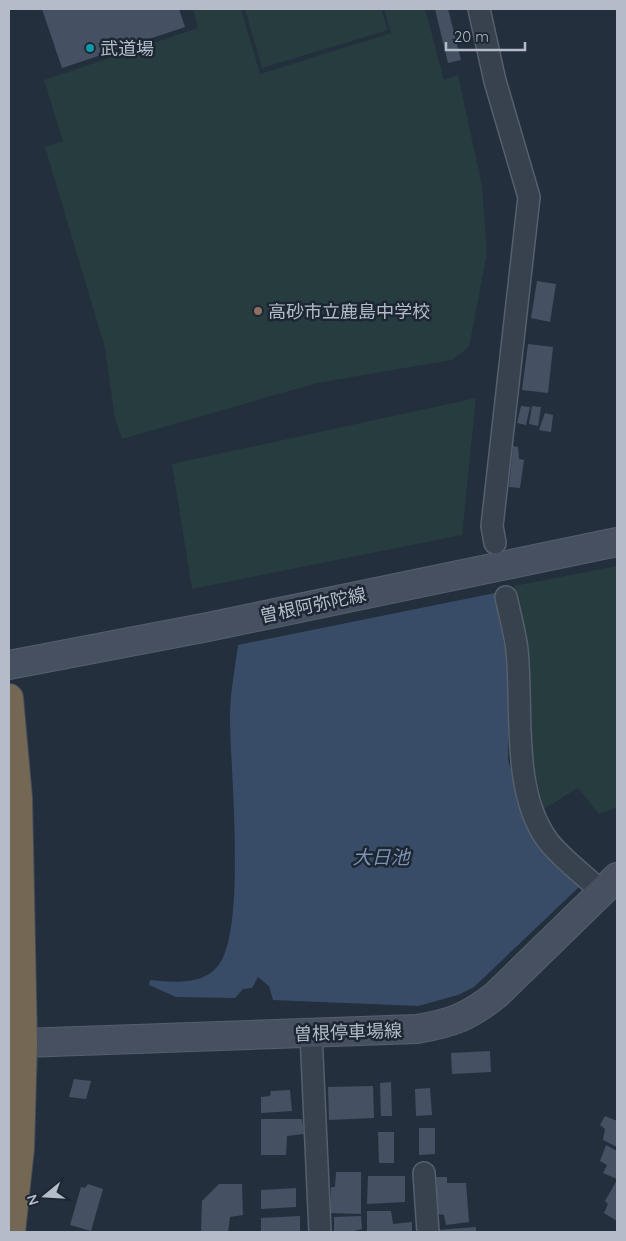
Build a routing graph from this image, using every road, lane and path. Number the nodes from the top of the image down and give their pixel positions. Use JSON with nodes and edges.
{"nodes":[{"id":1,"x":479,"y":9,"type":"edge"},
{"id":2,"x":617,"y":542,"type":"edge"},
{"id":3,"x":495,"y":543,"type":"dead end"},
{"id":4,"x":506,"y":598,"type":"dead end"},
{"id":5,"x":9,"y":664,"type":"edge"},
{"id":6,"x":9,"y":698,"type":"edge"},
{"id":7,"x":609,"y":884,"type":"edge"},
{"id":8,"x":311,"y":1033,"type":"junction"},
{"id":9,"x":23,"y":1043,"type":"junction"},
{"id":10,"x":424,"y":1173,"type":"dead end"},
{"id":11,"x":11,"y":1232,"type":"edge"},
{"id":12,"x":320,"y":1232,"type":"edge"},
{"id":13,"x":428,"y":1232,"type":"edge"}],
"edges":[{"from":1,"to":3,"type":"street"},
{"from":2,"to":5,"type":"main road","name":"曽根阿弥陀線"},
{"from":4,"to":7,"type":"street"},
{"from":6,"to":9,"type":"highway"},
{"from":7,"to":8,"type":"main road","name":"曽根停車場線"},
{"from":8,"to":9,"type":"main road","name":"曽根停車場線"},
{"from":8,"to":12,"type":"street"},
{"from":9,"to":11,"type":"highway"},
{"from":10,"to":13,"type":"street"}]}
